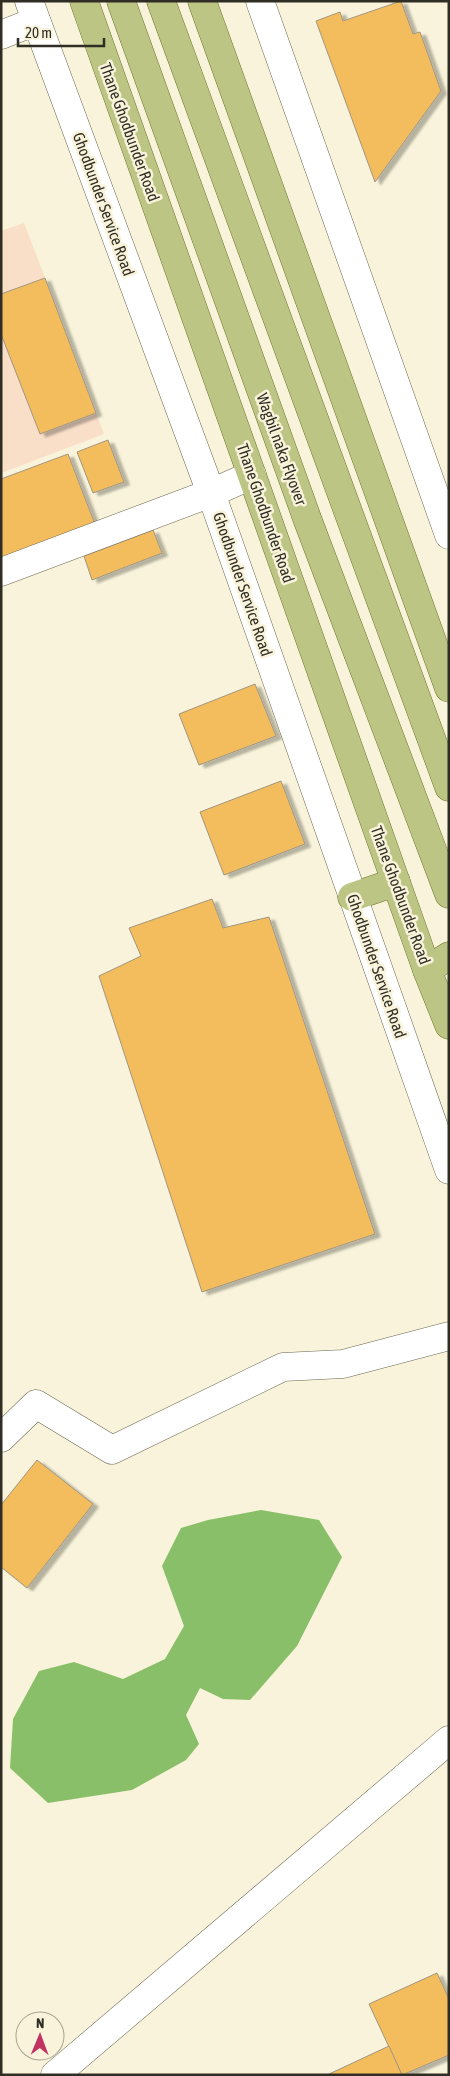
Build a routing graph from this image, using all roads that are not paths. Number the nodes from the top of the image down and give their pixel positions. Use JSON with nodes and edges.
{"nodes":[{"id":1,"x":84,"y":1,"type":"edge"},
{"id":2,"x":121,"y":1,"type":"edge"},
{"id":3,"x":161,"y":1,"type":"edge"},
{"id":4,"x":202,"y":1,"type":"edge"},
{"id":5,"x":260,"y":1,"type":"edge"},
{"id":6,"x":33,"y":11,"type":"edge"},
{"id":7,"x":1,"y":35,"type":"edge"},
{"id":8,"x":252,"y":475,"type":"junction"},
{"id":9,"x":211,"y":493,"type":"junction"},
{"id":10,"x":449,"y":535,"type":"edge"},
{"id":11,"x":1,"y":572,"type":"edge"},
{"id":12,"x":449,"y":688,"type":"edge"},
{"id":13,"x":449,"y":787,"type":"edge"},
{"id":14,"x":396,"y":882,"type":"junction"},
{"id":15,"x":449,"y":894,"type":"edge"},
{"id":16,"x":352,"y":897,"type":"junction"},
{"id":17,"x":438,"y":963,"type":"edge"},
{"id":18,"x":449,"y":1025,"type":"edge"},
{"id":19,"x":449,"y":1170,"type":"edge"},
{"id":20,"x":449,"y":1336,"type":"edge"},
{"id":21,"x":1,"y":1438,"type":"edge"},
{"id":22,"x":449,"y":1740,"type":"edge"},
{"id":23,"x":56,"y":2075,"type":"edge"}],
"edges":[{"from":1,"to":8,"type":"main road","name":"Thane Ghodbunder Road"},
{"from":2,"to":15,"type":"main road","name":"Wagbil naka Flyover"},
{"from":3,"to":13,"type":"main road"},
{"from":4,"to":12,"type":"main road"},
{"from":5,"to":10,"type":"street"},
{"from":6,"to":7,"type":"street"},
{"from":6,"to":9,"type":"street","name":"Ghodbunder Service Road"},
{"from":8,"to":9,"type":"street"},
{"from":8,"to":14,"type":"main road","name":"Thane Ghodbunder Road"},
{"from":9,"to":11,"type":"street"},
{"from":9,"to":16,"type":"street","name":"Ghodbunder Service Road"},
{"from":14,"to":16,"type":"main road"},
{"from":14,"to":17,"type":"main road","name":"Thane Ghodbunder Road"},
{"from":16,"to":19,"type":"street","name":"Ghodbunder Service Road"},
{"from":17,"to":18,"type":"main road","name":"Thane Ghodbunder Road"},
{"from":20,"to":21,"type":"street"},
{"from":22,"to":23,"type":"street"}]}
